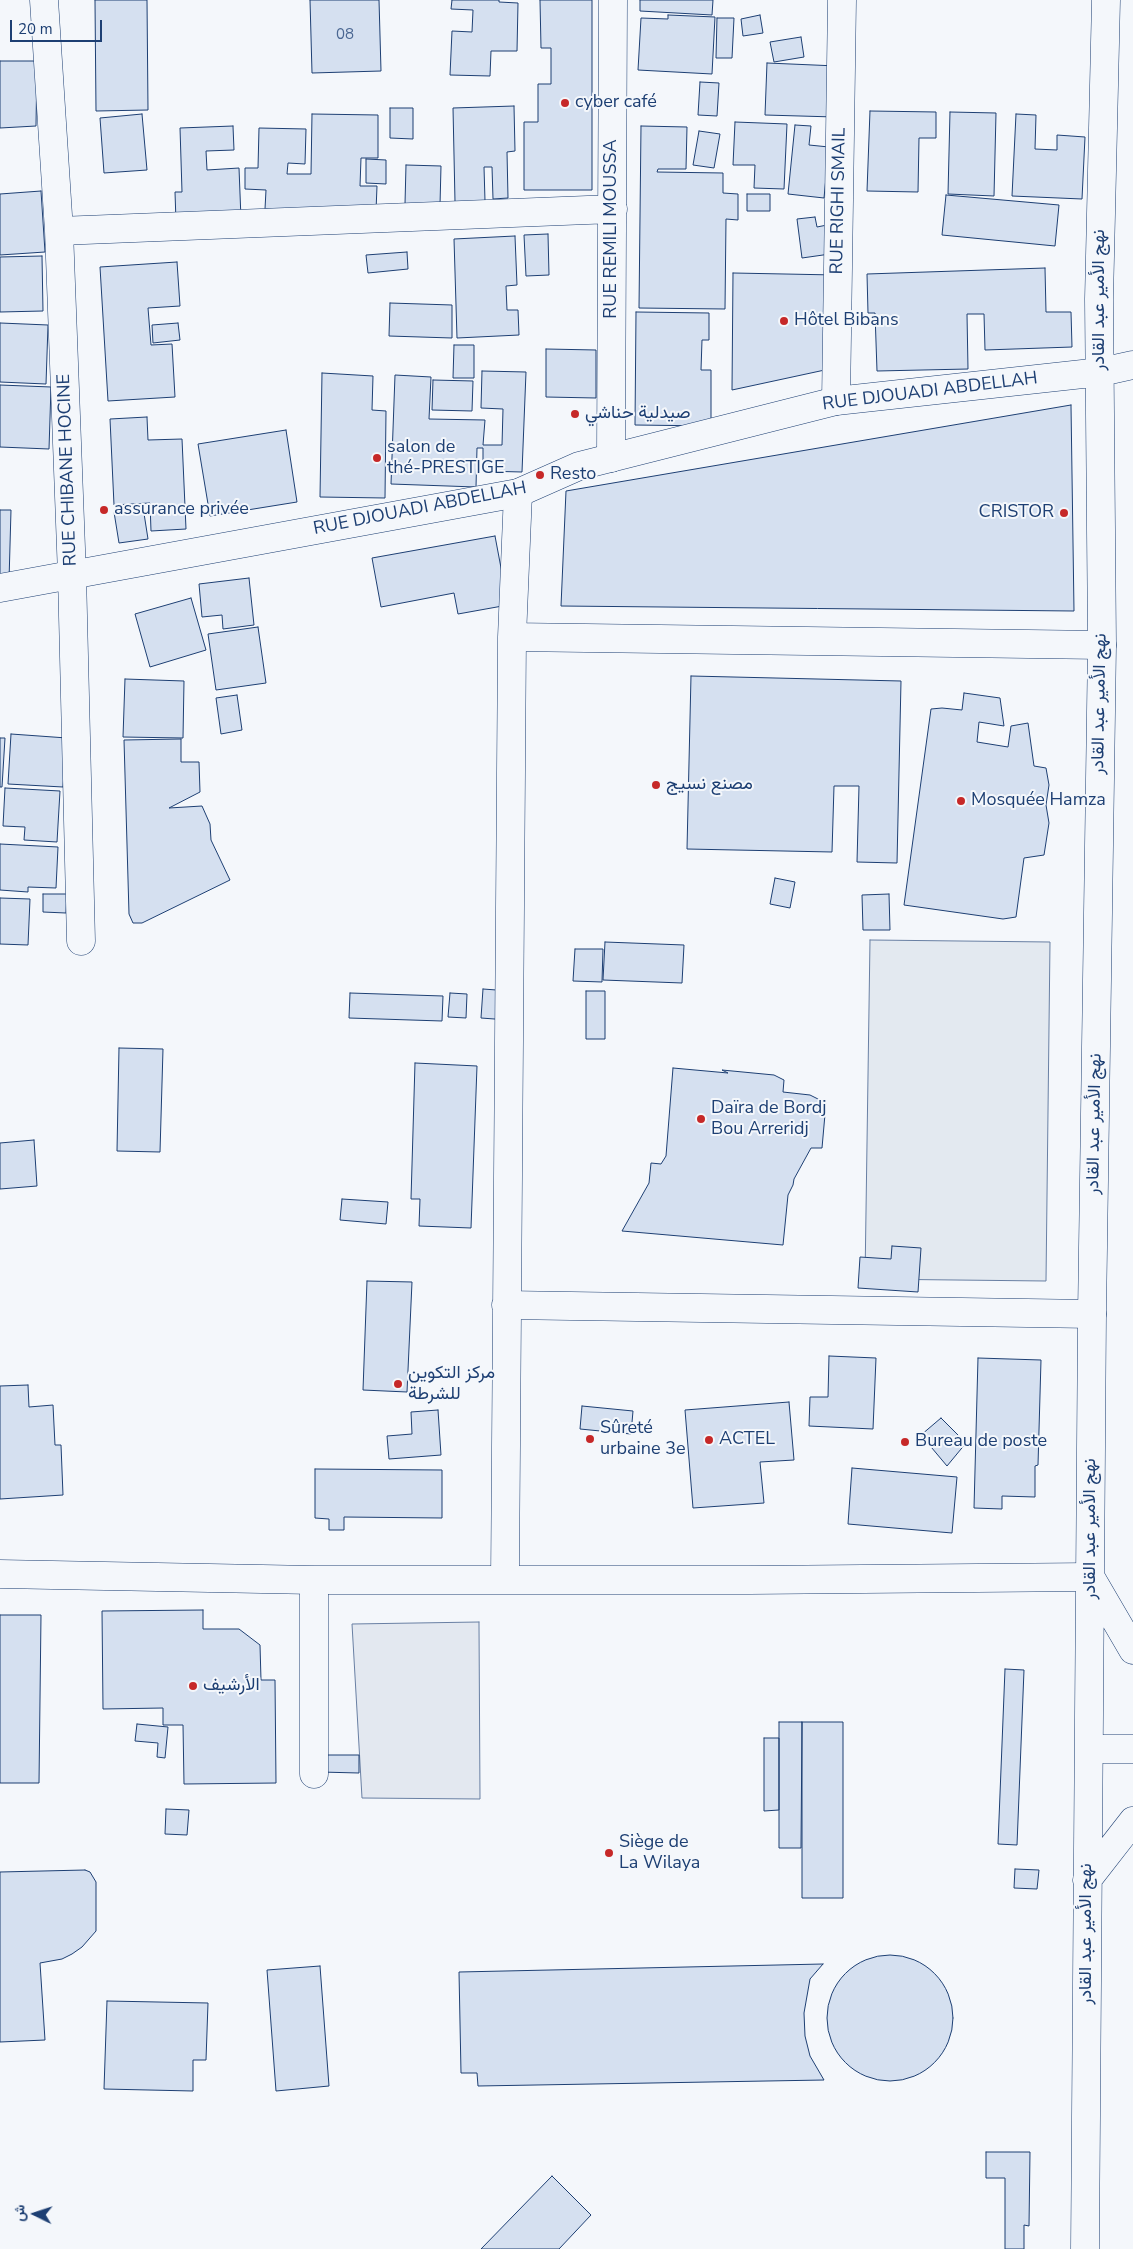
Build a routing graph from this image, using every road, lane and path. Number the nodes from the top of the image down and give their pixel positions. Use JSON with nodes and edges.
{"nodes":[{"id":1,"x":44,"y":0,"type":"edge"},
{"id":2,"x":613,"y":0,"type":"edge"},
{"id":3,"x":842,"y":0,"type":"edge"},
{"id":4,"x":1106,"y":0,"type":"edge"},
{"id":5,"x":613,"y":209,"type":"junction"},
{"id":6,"x":59,"y":231,"type":"junction"},
{"id":7,"x":1133,"y":365,"type":"edge"},
{"id":8,"x":1100,"y":372,"type":"junction"},
{"id":9,"x":836,"y":401,"type":"junction"},
{"id":10,"x":610,"y":458,"type":"junction"},
{"id":11,"x":518,"y":493,"type":"junction"},
{"id":12,"x":72,"y":575,"type":"junction"},
{"id":13,"x":0,"y":588,"type":"edge"},
{"id":14,"x":512,"y":637,"type":"junction"},
{"id":15,"x":1102,"y":645,"type":"junction"},
{"id":16,"x":82,"y":941,"type":"dead end"},
{"id":17,"x":506,"y":1305,"type":"junction"},
{"id":18,"x":1092,"y":1314,"type":"junction"},
{"id":19,"x":0,"y":1574,"type":"edge"},
{"id":20,"x":1090,"y":1577,"type":"junction"},
{"id":21,"x":314,"y":1580,"type":"junction"},
{"id":22,"x":505,"y":1580,"type":"junction"},
{"id":23,"x":1133,"y":1650,"type":"edge"},
{"id":24,"x":1089,"y":1749,"type":"junction"},
{"id":25,"x":1133,"y":1749,"type":"edge"},
{"id":26,"x":314,"y":1774,"type":"dead end"},
{"id":27,"x":1133,"y":1822,"type":"edge"},
{"id":28,"x":1088,"y":1880,"type":"junction"},
{"id":29,"x":1085,"y":2249,"type":"edge"}],
"edges":[{"from":1,"to":6,"type":"street","name":"RUE CHIBANE HOCINE"},
{"from":2,"to":5,"type":"street","name":"RUE REMILI MOUSSA"},
{"from":3,"to":9,"type":"street","name":"RUE RIGHI SMAIL"},
{"from":4,"to":8,"type":"street","name":"نهج الأمير عبد القادر"},
{"from":5,"to":6,"type":"street"},
{"from":5,"to":10,"type":"street","name":"RUE REMILI MOUSSA"},
{"from":6,"to":12,"type":"street","name":"RUE CHIBANE HOCINE"},
{"from":7,"to":8,"type":"street","name":"RUE DJOUADI ABDELLAH"},
{"from":8,"to":9,"type":"street","name":"RUE DJOUADI ABDELLAH"},
{"from":8,"to":15,"type":"street","name":"نهج الأمير عبد القادر"},
{"from":9,"to":10,"type":"street","name":"RUE DJOUADI ABDELLAH"},
{"from":10,"to":11,"type":"street","name":"RUE DJOUADI ABDELLAH"},
{"from":11,"to":12,"type":"street","name":"RUE DJOUADI ABDELLAH"},
{"from":11,"to":14,"type":"street"},
{"from":12,"to":13,"type":"street","name":"RUE DJOUADI ABDELLAH"},
{"from":12,"to":16,"type":"street","name":"RUE CHIBANE HOCINE"},
{"from":14,"to":15,"type":"street"},
{"from":14,"to":17,"type":"street"},
{"from":15,"to":18,"type":"street","name":"نهج الأمير عبد القادر"},
{"from":17,"to":18,"type":"street"},
{"from":17,"to":22,"type":"street"},
{"from":18,"to":20,"type":"street","name":"نهج الأمير عبد القادر"},
{"from":19,"to":21,"type":"street"},
{"from":20,"to":22,"type":"street"},
{"from":20,"to":23,"type":"street"},
{"from":20,"to":24,"type":"street","name":"نهج الأمير عبد القادر"},
{"from":21,"to":22,"type":"street"},
{"from":21,"to":26,"type":"street"},
{"from":24,"to":25,"type":"street"},
{"from":24,"to":28,"type":"street","name":"نهج الأمير عبد القادر"},
{"from":27,"to":28,"type":"street"},
{"from":28,"to":29,"type":"street","name":"نهج الأمير عبد القادر"}]}
